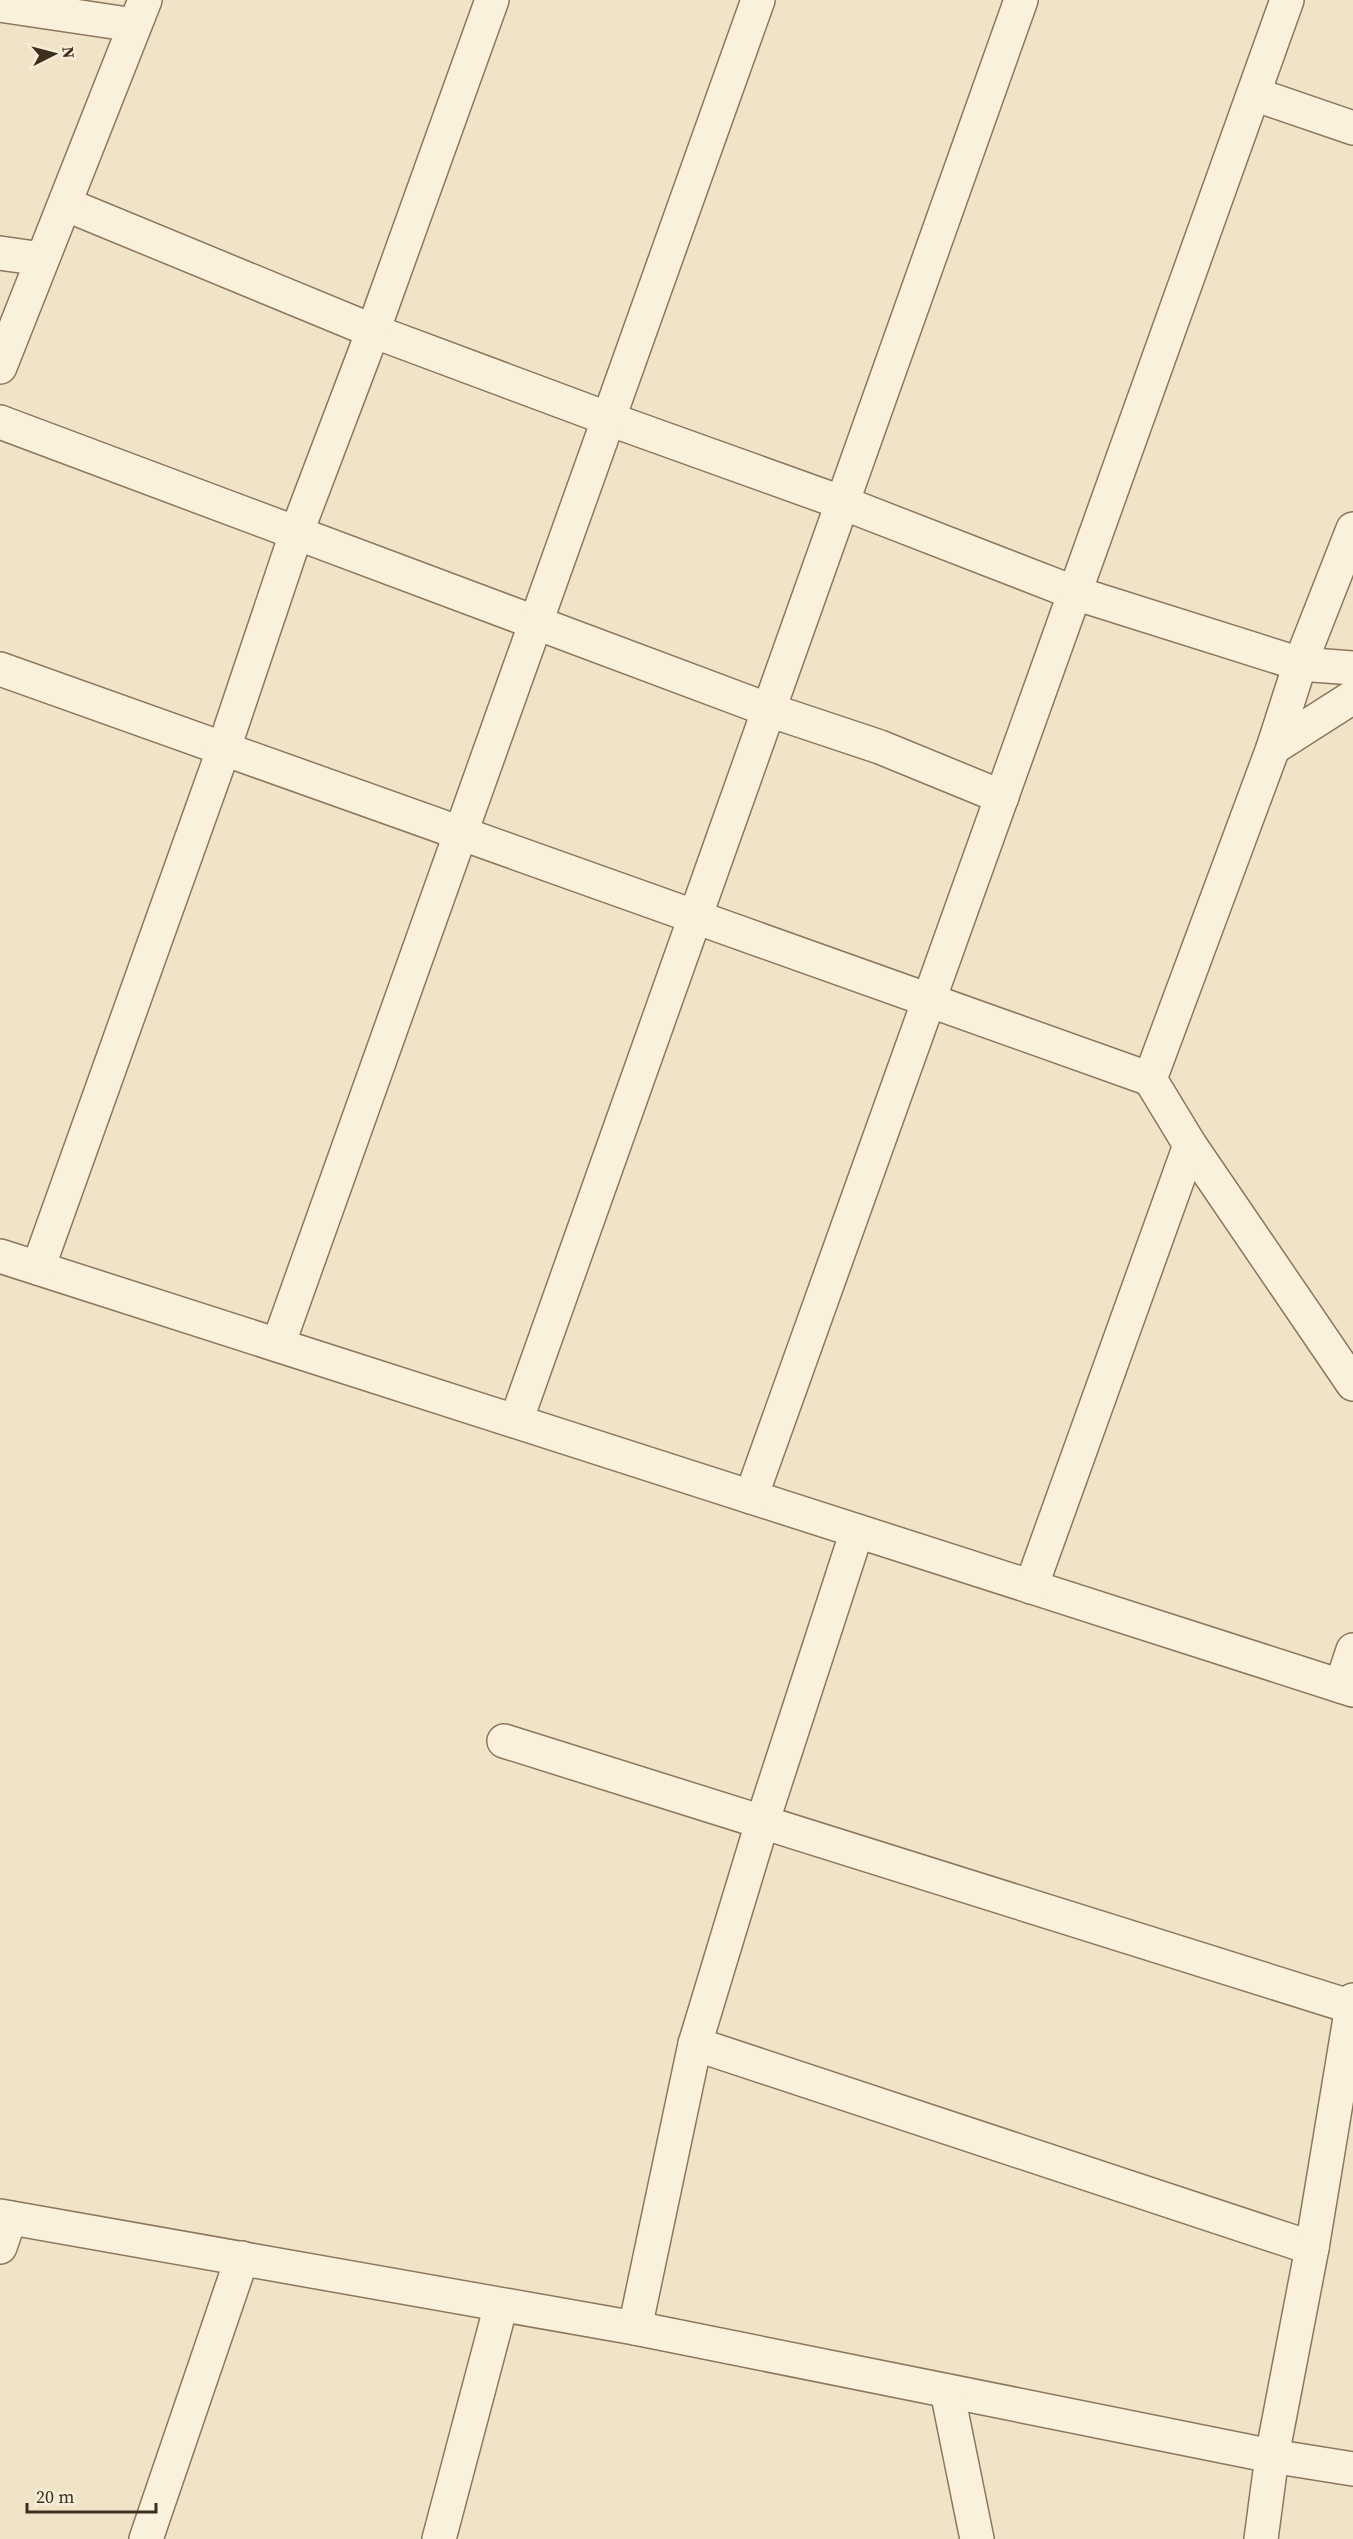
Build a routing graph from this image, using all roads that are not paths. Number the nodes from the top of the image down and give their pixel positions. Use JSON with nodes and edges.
{"nodes":[{"id":1,"x":492,"y":0,"type":"edge"},
{"id":2,"x":758,"y":0,"type":"edge"},
{"id":3,"x":1021,"y":0,"type":"edge"},
{"id":4,"x":1287,"y":0,"type":"edge"},
{"id":5,"x":0,"y":5,"type":"edge"},
{"id":6,"x":140,"y":13,"type":"edge"},
{"id":7,"x":1254,"y":94,"type":"junction"},
{"id":8,"x":1353,"y":128,"type":"edge"},
{"id":9,"x":65,"y":204,"type":"junction"},
{"id":10,"x":0,"y":253,"type":"edge"},
{"id":11,"x":42,"y":260,"type":"junction"},
{"id":12,"x":373,"y":331,"type":"junction"},
{"id":13,"x":0,"y":367,"type":"edge"},
{"id":14,"x":609,"y":419,"type":"junction"},
{"id":15,"x":0,"y":422,"type":"edge"},
{"id":16,"x":843,"y":503,"type":"junction"},
{"id":17,"x":1353,"y":529,"type":"edge"},
{"id":18,"x":296,"y":534,"type":"junction"},
{"id":19,"x":1075,"y":593,"type":"junction"},
{"id":20,"x":536,"y":623,"type":"junction"},
{"id":21,"x":1300,"y":664,"type":"junction"},
{"id":22,"x":1353,"y":668,"type":"edge"},
{"id":23,"x":0,"y":669,"type":"edge"},
{"id":24,"x":1353,"y":697,"type":"edge"},
{"id":25,"x":769,"y":710,"type":"junction"},
{"id":26,"x":224,"y":748,"type":"junction"},
{"id":27,"x":1273,"y":748,"type":"junction"},
{"id":28,"x":1002,"y":797,"type":"junction"},
{"id":29,"x":461,"y":833,"type":"junction"},
{"id":30,"x":695,"y":917,"type":"junction"},
{"id":31,"x":929,"y":1000,"type":"junction"},
{"id":32,"x":1150,"y":1079,"type":"junction"},
{"id":33,"x":1190,"y":1145,"type":"junction"},
{"id":34,"x":0,"y":1256,"type":"edge"},
{"id":35,"x":38,"y":1268,"type":"junction"},
{"id":36,"x":278,"y":1345,"type":"junction"},
{"id":37,"x":1353,"y":1384,"type":"edge"},
{"id":38,"x":516,"y":1421,"type":"junction"},
{"id":39,"x":751,"y":1497,"type":"junction"},
{"id":40,"x":857,"y":1531,"type":"junction"},
{"id":41,"x":1031,"y":1587,"type":"junction"},
{"id":42,"x":1353,"y":1650,"type":"edge"},
{"id":43,"x":1347,"y":1688,"type":"edge"},
{"id":44,"x":504,"y":1741,"type":"dead end"},
{"id":45,"x":762,"y":1823,"type":"junction"},
{"id":46,"x":1352,"y":2004,"type":"edge"},
{"id":47,"x":695,"y":2044,"type":"junction"},
{"id":48,"x":3,"y":2227,"type":"edge"},
{"id":49,"x":1312,"y":2248,"type":"junction"},
{"id":50,"x":242,"y":2258,"type":"junction"},
{"id":51,"x":501,"y":2305,"type":"junction"},
{"id":52,"x":635,"y":2328,"type":"junction"},
{"id":53,"x":947,"y":2391,"type":"junction"},
{"id":54,"x":1272,"y":2456,"type":"junction"},
{"id":55,"x":1353,"y":2469,"type":"edge"},
{"id":56,"x":146,"y":2539,"type":"edge"},
{"id":57,"x":439,"y":2539,"type":"edge"},
{"id":58,"x":977,"y":2539,"type":"edge"},
{"id":59,"x":1262,"y":2539,"type":"edge"}],
"edges":[{"from":1,"to":12,"type":"street"},
{"from":2,"to":14,"type":"street"},
{"from":3,"to":16,"type":"street"},
{"from":4,"to":7,"type":"street"},
{"from":5,"to":6,"type":"street"},
{"from":6,"to":9,"type":"street"},
{"from":7,"to":8,"type":"street"},
{"from":7,"to":19,"type":"street"},
{"from":9,"to":11,"type":"street"},
{"from":9,"to":12,"type":"street"},
{"from":10,"to":11,"type":"street"},
{"from":11,"to":13,"type":"street"},
{"from":12,"to":14,"type":"street"},
{"from":12,"to":18,"type":"street"},
{"from":14,"to":16,"type":"street"},
{"from":14,"to":20,"type":"street"},
{"from":15,"to":18,"type":"street"},
{"from":16,"to":19,"type":"street"},
{"from":16,"to":25,"type":"street"},
{"from":17,"to":21,"type":"street"},
{"from":18,"to":20,"type":"street"},
{"from":18,"to":26,"type":"street"},
{"from":19,"to":21,"type":"street"},
{"from":19,"to":28,"type":"street"},
{"from":20,"to":25,"type":"street"},
{"from":20,"to":29,"type":"street"},
{"from":21,"to":22,"type":"street"},
{"from":21,"to":27,"type":"street"},
{"from":23,"to":26,"type":"street"},
{"from":24,"to":27,"type":"street"},
{"from":25,"to":28,"type":"street"},
{"from":25,"to":30,"type":"street"},
{"from":26,"to":29,"type":"street"},
{"from":26,"to":35,"type":"street"},
{"from":27,"to":32,"type":"street"},
{"from":28,"to":31,"type":"street"},
{"from":29,"to":30,"type":"street"},
{"from":29,"to":36,"type":"street"},
{"from":30,"to":31,"type":"street"},
{"from":30,"to":38,"type":"street"},
{"from":31,"to":32,"type":"street"},
{"from":31,"to":39,"type":"street"},
{"from":32,"to":33,"type":"street"},
{"from":33,"to":37,"type":"street"},
{"from":33,"to":41,"type":"street"},
{"from":34,"to":35,"type":"street"},
{"from":35,"to":36,"type":"street"},
{"from":36,"to":38,"type":"street"},
{"from":38,"to":39,"type":"street"},
{"from":39,"to":40,"type":"street"},
{"from":40,"to":41,"type":"street"},
{"from":40,"to":45,"type":"street"},
{"from":41,"to":43,"type":"street"},
{"from":42,"to":43,"type":"street"},
{"from":44,"to":45,"type":"street"},
{"from":45,"to":46,"type":"street"},
{"from":45,"to":47,"type":"street"},
{"from":46,"to":49,"type":"street"},
{"from":47,"to":49,"type":"street"},
{"from":47,"to":52,"type":"street"},
{"from":48,"to":50,"type":"street"},
{"from":49,"to":54,"type":"street"},
{"from":50,"to":51,"type":"street"},
{"from":50,"to":56,"type":"street"},
{"from":51,"to":52,"type":"street"},
{"from":51,"to":57,"type":"street"},
{"from":52,"to":53,"type":"street"},
{"from":53,"to":54,"type":"street"},
{"from":53,"to":58,"type":"street"},
{"from":54,"to":55,"type":"street"},
{"from":54,"to":59,"type":"street"}]}
